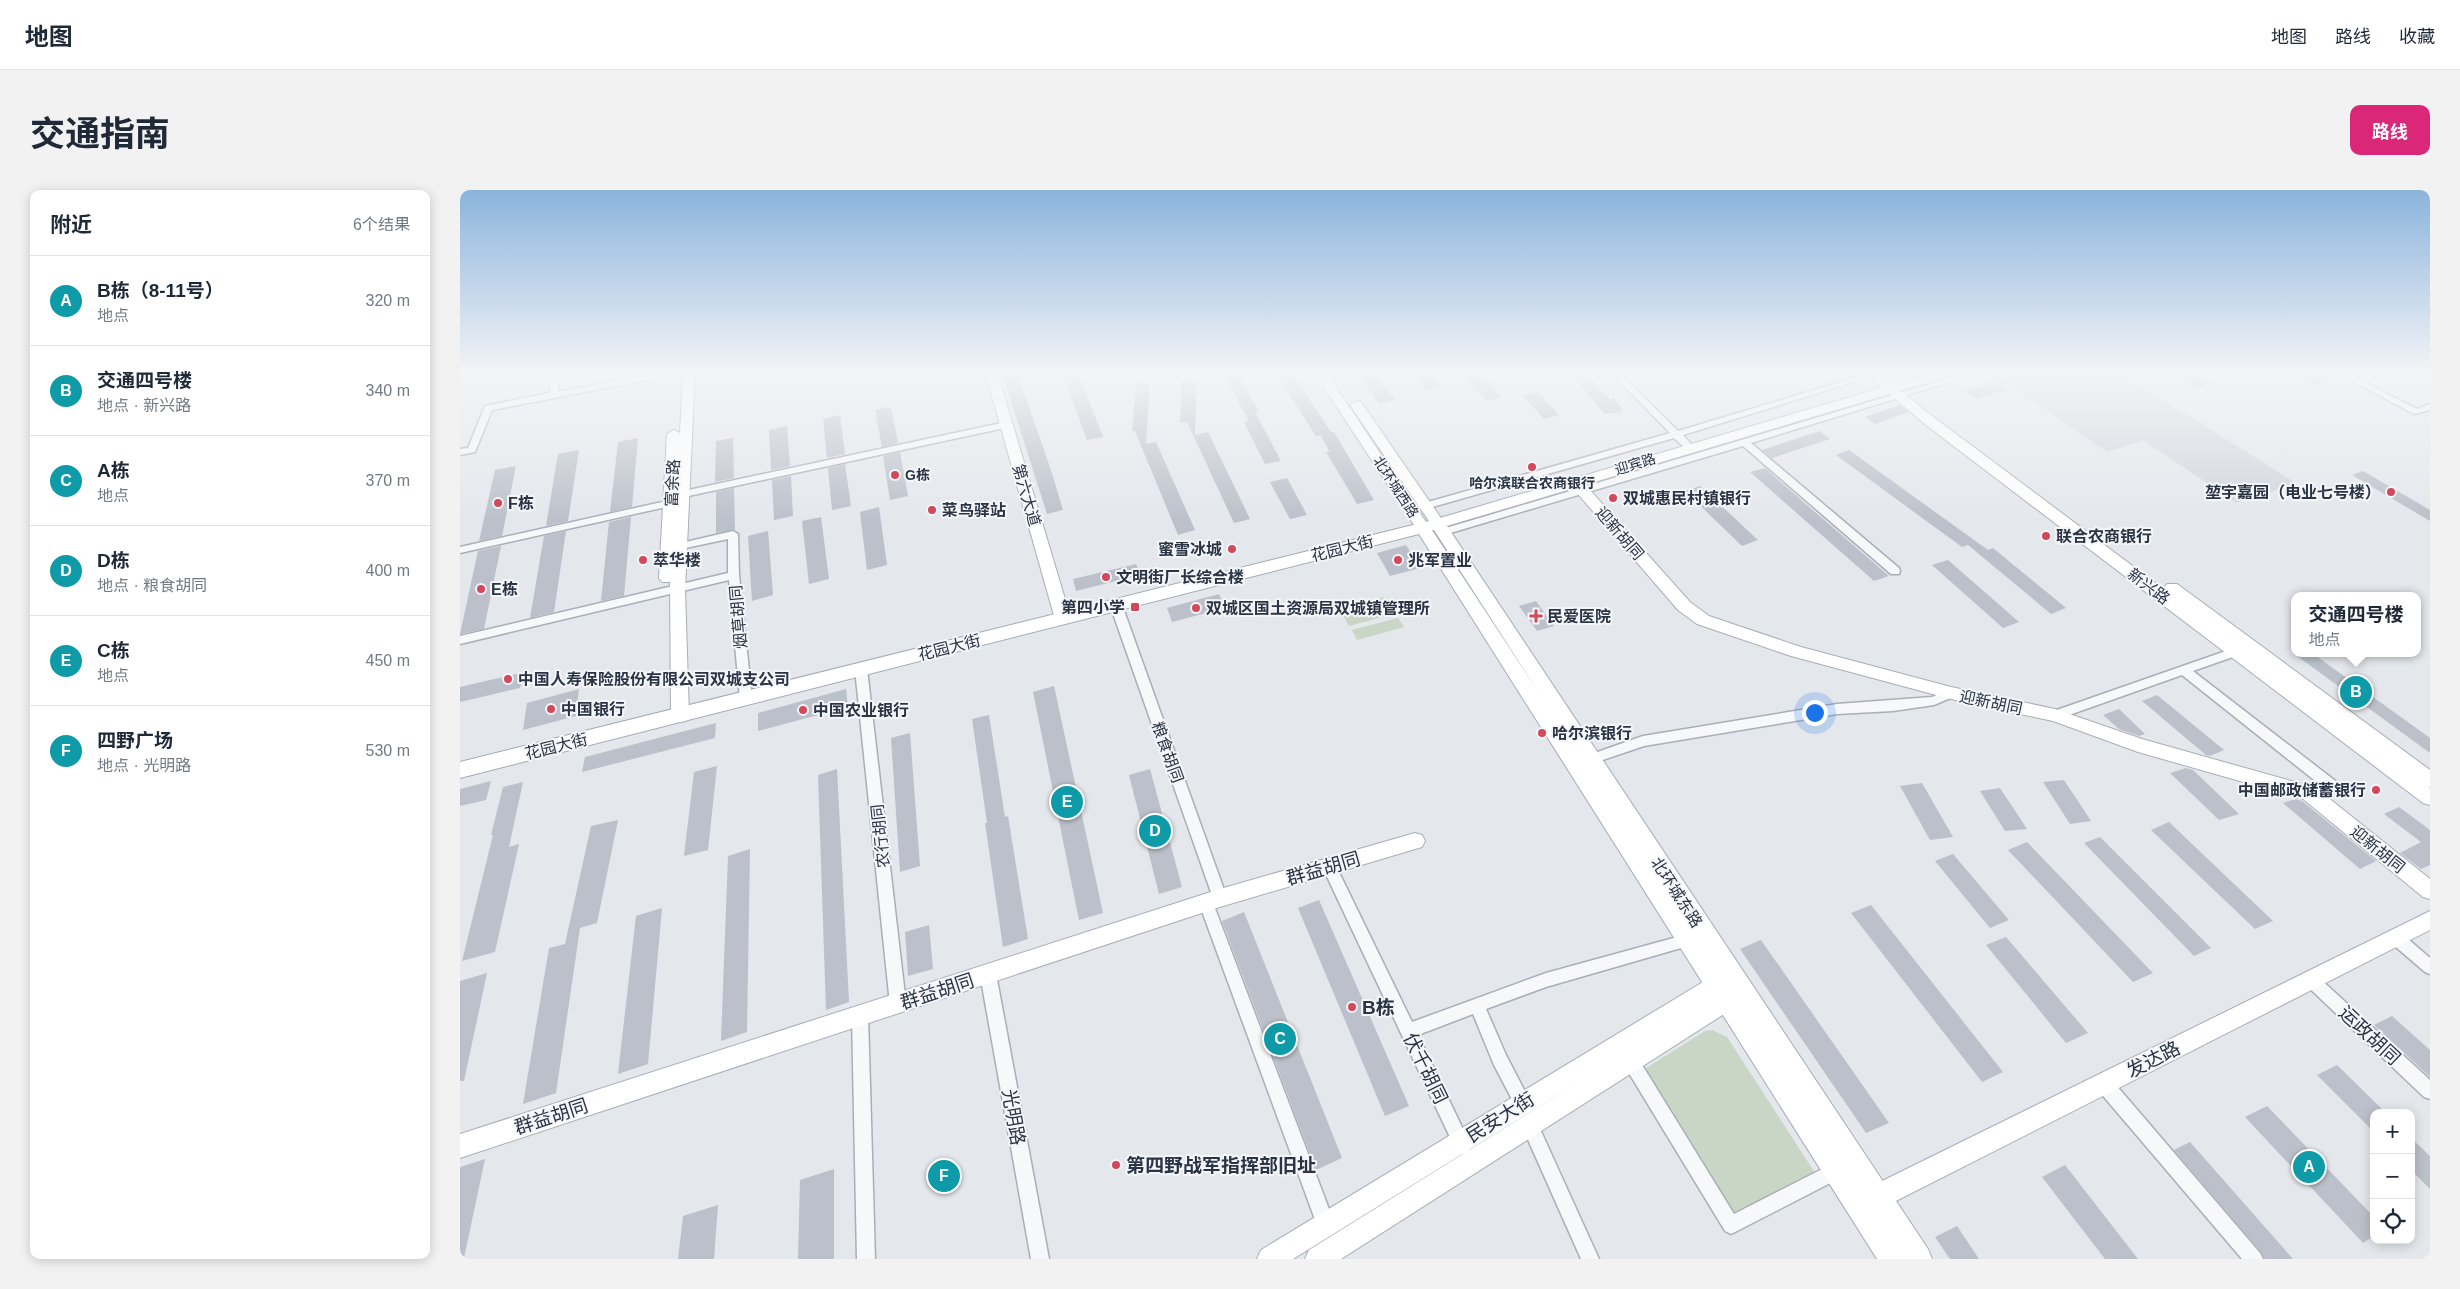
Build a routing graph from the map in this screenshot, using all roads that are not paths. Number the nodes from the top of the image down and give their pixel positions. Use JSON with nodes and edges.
{"nodes":[{"id":1,"x":483,"y":422,"type":"edge"},
{"id":2,"x":680,"y":422,"type":"edge"},
{"id":3,"x":685,"y":422,"type":"edge"},
{"id":4,"x":1005,"y":422,"type":"edge"},
{"id":5,"x":1357,"y":422,"type":"edge"},
{"id":6,"x":1366,"y":422,"type":"edge"},
{"id":7,"x":1664,"y":422,"type":"edge"},
{"id":8,"x":1748,"y":422,"type":"edge"},
{"id":9,"x":1784,"y":422,"type":"edge"},
{"id":10,"x":1942,"y":422,"type":"edge"},
{"id":11,"x":1006,"y":425,"type":"junction"},
{"id":12,"x":1738,"y":440,"type":"junction"},
{"id":13,"x":1683,"y":441,"type":"junction"},
{"id":14,"x":460,"y":452,"type":"edge"},
{"id":15,"x":1579,"y":486,"type":"junction"},
{"id":16,"x":684,"y":494,"type":"junction"},
{"id":17,"x":671,"y":503,"type":"junction"},
{"id":18,"x":1430,"y":521,"type":"junction"},
{"id":19,"x":681,"y":546,"type":"junction"},
{"id":20,"x":460,"y":550,"type":"edge"},
{"id":21,"x":1895,"y":571,"type":"dead end"},
{"id":22,"x":734,"y":576,"type":"junction"},
{"id":23,"x":677,"y":590,"type":"junction"},
{"id":24,"x":1116,"y":605,"type":"junction"},
{"id":25,"x":1062,"y":614,"type":"junction"},
{"id":26,"x":460,"y":640,"type":"edge"},
{"id":27,"x":2243,"y":648,"type":"junction"},
{"id":28,"x":861,"y":669,"type":"junction"},
{"id":29,"x":2184,"y":670,"type":"junction"},
{"id":30,"x":1951,"y":693,"type":"junction"},
{"id":31,"x":745,"y":694,"type":"junction"},
{"id":32,"x":680,"y":710,"type":"junction"},
{"id":33,"x":2054,"y":715,"type":"junction"},
{"id":34,"x":460,"y":760,"type":"edge"},
{"id":35,"x":1591,"y":760,"type":"junction"},
{"id":36,"x":460,"y":770,"type":"edge"},
{"id":37,"x":2430,"y":780,"type":"edge"},
{"id":38,"x":2333,"y":787,"type":"dead end"},
{"id":39,"x":2430,"y":798,"type":"edge"},
{"id":40,"x":1415,"y":841,"type":"dead end"},
{"id":41,"x":1328,"y":866,"type":"junction"},
{"id":42,"x":2430,"y":891,"type":"edge"},
{"id":43,"x":1213,"y":901,"type":"junction"},
{"id":44,"x":2430,"y":920,"type":"edge"},
{"id":45,"x":2395,"y":938,"type":"junction"},
{"id":46,"x":1688,"y":940,"type":"junction"},
{"id":47,"x":2430,"y":967,"type":"edge"},
{"id":48,"x":988,"y":974,"type":"junction"},
{"id":49,"x":2311,"y":980,"type":"junction"},
{"id":50,"x":1729,"y":987,"type":"junction"},
{"id":51,"x":898,"y":1004,"type":"junction"},
{"id":52,"x":1477,"y":1005,"type":"junction"},
{"id":53,"x":860,"y":1016,"type":"junction"},
{"id":54,"x":1408,"y":1030,"type":"junction"},
{"id":55,"x":1630,"y":1060,"type":"junction"},
{"id":56,"x":2104,"y":1084,"type":"junction"},
{"id":57,"x":2430,"y":1091,"type":"edge"},
{"id":58,"x":1526,"y":1114,"type":"junction"},
{"id":59,"x":460,"y":1146,"type":"edge"},
{"id":60,"x":1466,"y":1151,"type":"junction"},
{"id":61,"x":1836,"y":1171,"type":"junction"},
{"id":62,"x":1877,"y":1197,"type":"junction"},
{"id":63,"x":1326,"y":1225,"type":"junction"},
{"id":64,"x":866,"y":1259,"type":"edge"},
{"id":65,"x":1040,"y":1259,"type":"edge"},
{"id":66,"x":1270,"y":1259,"type":"edge"},
{"id":67,"x":1318,"y":1259,"type":"edge"},
{"id":68,"x":1590,"y":1259,"type":"edge"},
{"id":69,"x":1893,"y":1259,"type":"edge"},
{"id":70,"x":1918,"y":1259,"type":"edge"},
{"id":71,"x":2254,"y":1259,"type":"edge"}],
"edges":[{"from":1,"to":14,"type":"street"},
{"from":2,"to":17,"type":"street","name":"富余路"},
{"from":3,"to":16,"type":"street","name":"富余路"},
{"from":4,"to":11,"type":"street","name":"第六大道"},
{"from":5,"to":18,"type":"street","name":"北环城西路"},
{"from":6,"to":18,"type":"street","name":"北环城西路"},
{"from":7,"to":13,"type":"street"},
{"from":8,"to":13,"type":"main road","name":"迎宾路"},
{"from":9,"to":12,"type":"main road","name":"迎宾路"},
{"from":10,"to":27,"type":"street","name":"新兴路"},
{"from":11,"to":16,"type":"street"},
{"from":11,"to":25,"type":"street","name":"第六大道"},
{"from":12,"to":13,"type":"main road","name":"迎宾路"},
{"from":12,"to":15,"type":"street"},
{"from":12,"to":21,"type":"street"},
{"from":13,"to":15,"type":"main road","name":"迎宾路"},
{"from":13,"to":18,"type":"main road","name":"迎宾路"},
{"from":15,"to":18,"type":"main road","name":"迎宾路"},
{"from":15,"to":30,"type":"street","name":"迎新胡同"},
{"from":16,"to":19,"type":"street","name":"富余路"},
{"from":17,"to":20,"type":"street"},
{"from":17,"to":23,"type":"street","name":"富余路"},
{"from":18,"to":24,"type":"main road","name":"花园大街"},
{"from":18,"to":25,"type":"main road","name":"花园大街"},
{"from":18,"to":35,"type":"main road","name":"北环城东路"},
{"from":18,"to":46,"type":"main road","name":"北环城东路"},
{"from":19,"to":22,"type":"street","name":"烟草胡同"},
{"from":19,"to":23,"type":"street","name":"富余路"},
{"from":22,"to":23,"type":"street"},
{"from":22,"to":31,"type":"street","name":"烟草胡同"},
{"from":23,"to":26,"type":"street"},
{"from":23,"to":32,"type":"street","name":"富余路"},
{"from":24,"to":25,"type":"main road","name":"花园大街"},
{"from":24,"to":43,"type":"street","name":"粮食胡同"},
{"from":25,"to":28,"type":"main road","name":"花园大街"},
{"from":25,"to":31,"type":"main road","name":"花园大街"},
{"from":27,"to":29,"type":"street"},
{"from":27,"to":37,"type":"street","name":"新兴路"},
{"from":27,"to":39,"type":"street","name":"新兴路"},
{"from":28,"to":31,"type":"main road","name":"花园大街"},
{"from":28,"to":51,"type":"street","name":"农行胡同"},
{"from":29,"to":33,"type":"street"},
{"from":29,"to":38,"type":"street"},
{"from":30,"to":33,"type":"street","name":"迎新胡同"},
{"from":30,"to":35,"type":"street"},
{"from":31,"to":32,"type":"main road","name":"花园大街"},
{"from":32,"to":34,"type":"main road","name":"花园大街"},
{"from":32,"to":36,"type":"main road","name":"花园大街"},
{"from":33,"to":42,"type":"street","name":"迎新胡同"},
{"from":35,"to":50,"type":"main road","name":"北环城东路"},
{"from":40,"to":41,"type":"street","name":"群益胡同"},
{"from":41,"to":43,"type":"street","name":"群益胡同"},
{"from":41,"to":54,"type":"street","name":"伏千胡同"},
{"from":43,"to":48,"type":"street","name":"群益胡同"},
{"from":43,"to":63,"type":"street","name":"粮食胡同"},
{"from":44,"to":45,"type":"street","name":"发达路"},
{"from":45,"to":47,"type":"street"},
{"from":45,"to":49,"type":"street","name":"发达路"},
{"from":46,"to":50,"type":"main road","name":"北环城东路"},
{"from":46,"to":52,"type":"street"},
{"from":48,"to":51,"type":"street","name":"群益胡同"},
{"from":48,"to":65,"type":"street","name":"光明路"},
{"from":49,"to":56,"type":"street","name":"发达路"},
{"from":49,"to":57,"type":"street","name":"运政胡同"},
{"from":50,"to":55,"type":"street","name":"民安大街"},
{"from":50,"to":58,"type":"street","name":"民安大街"},
{"from":50,"to":61,"type":"main road","name":"北环城东路"},
{"from":50,"to":62,"type":"main road","name":"北环城东路"},
{"from":51,"to":53,"type":"street","name":"群益胡同"},
{"from":52,"to":54,"type":"street"},
{"from":52,"to":58,"type":"street"},
{"from":53,"to":59,"type":"street","name":"群益胡同"},
{"from":53,"to":64,"type":"street"},
{"from":54,"to":60,"type":"street","name":"伏千胡同"},
{"from":55,"to":58,"type":"street","name":"民安大街"},
{"from":55,"to":61,"type":"street"},
{"from":56,"to":62,"type":"street","name":"发达路"},
{"from":56,"to":71,"type":"street"},
{"from":58,"to":60,"type":"street","name":"民安大街"},
{"from":58,"to":68,"type":"street"},
{"from":60,"to":63,"type":"street","name":"民安大街"},
{"from":60,"to":67,"type":"street","name":"民安大街"},
{"from":61,"to":69,"type":"main road","name":"北环城东路"},
{"from":62,"to":70,"type":"main road","name":"北环城东路"},
{"from":63,"to":66,"type":"street","name":"民安大街"}]}
